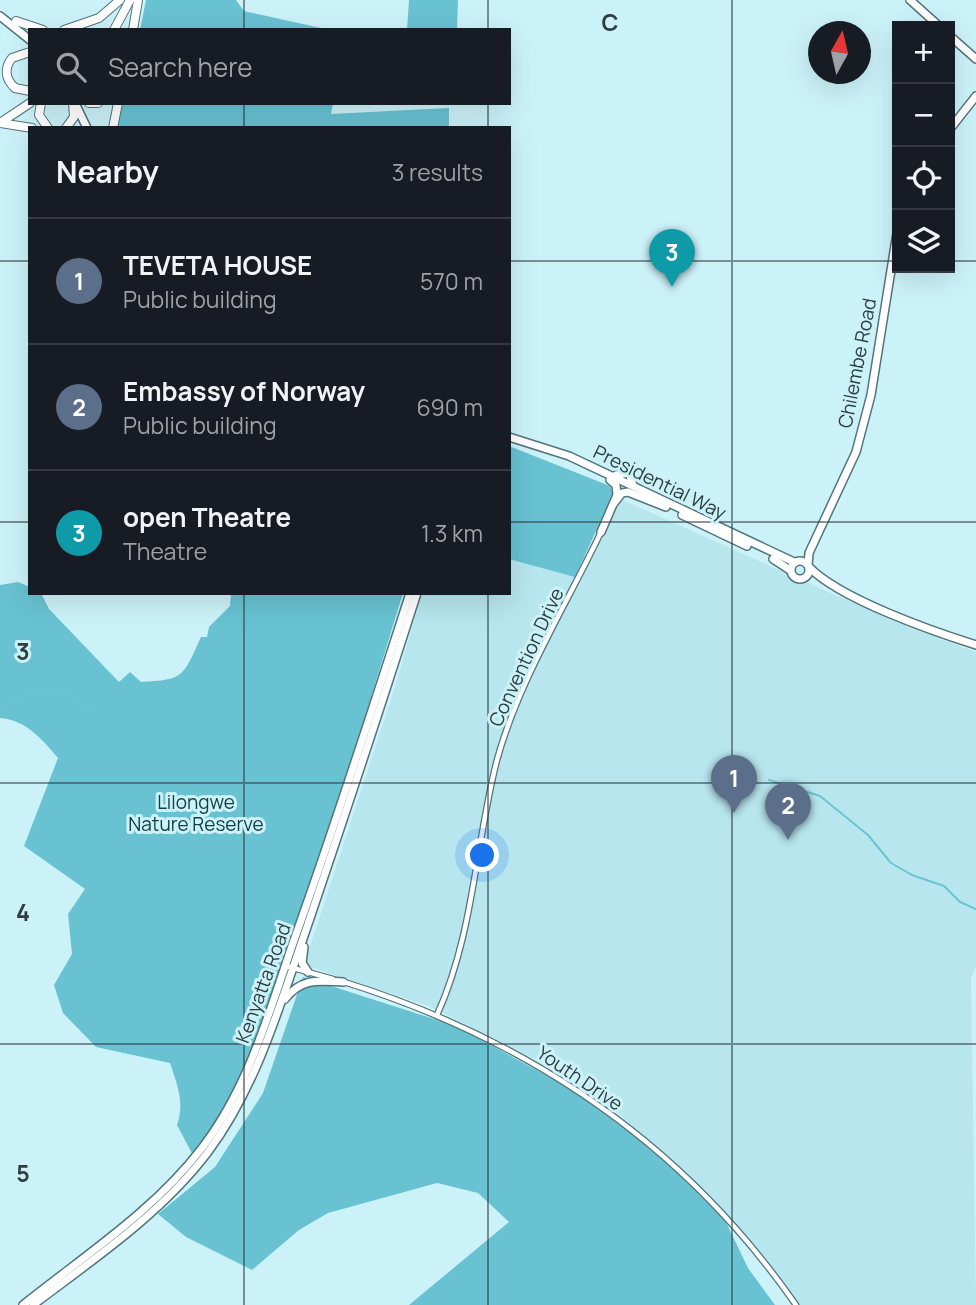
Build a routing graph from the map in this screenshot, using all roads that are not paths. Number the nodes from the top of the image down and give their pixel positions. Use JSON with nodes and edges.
{"nodes":[{"id":1,"x":120,"y":0,"type":"edge"},
{"id":2,"x":134,"y":0,"type":"edge"},
{"id":3,"x":910,"y":0,"type":"edge"},
{"id":4,"x":0,"y":14,"type":"edge"},
{"id":5,"x":933,"y":21,"type":"edge"},
{"id":6,"x":15,"y":24,"type":"junction"},
{"id":7,"x":34,"y":28,"type":"edge"},
{"id":8,"x":70,"y":28,"type":"edge"},
{"id":9,"x":115,"y":28,"type":"edge"},
{"id":10,"x":121,"y":28,"type":"edge"},
{"id":11,"x":133,"y":28,"type":"edge"},
{"id":12,"x":28,"y":33,"type":"edge"},
{"id":13,"x":28,"y":38,"type":"edge"},
{"id":14,"x":955,"y":40,"type":"edge"},
{"id":15,"x":28,"y":53,"type":"edge"},
{"id":16,"x":976,"y":59,"type":"edge"},
{"id":17,"x":28,"y":91,"type":"edge"},
{"id":18,"x":976,"y":96,"type":"edge"},
{"id":19,"x":28,"y":100,"type":"edge"},
{"id":20,"x":28,"y":104,"type":"edge"},
{"id":21,"x":41,"y":105,"type":"edge"},
{"id":22,"x":76,"y":105,"type":"edge"},
{"id":23,"x":77,"y":105,"type":"edge"},
{"id":24,"x":118,"y":105,"type":"edge"},
{"id":25,"x":15,"y":110,"type":"junction"},
{"id":26,"x":0,"y":121,"type":"edge"},
{"id":27,"x":955,"y":123,"type":"edge"},
{"id":28,"x":47,"y":126,"type":"edge"},
{"id":29,"x":67,"y":126,"type":"edge"},
{"id":30,"x":87,"y":126,"type":"edge"},
{"id":31,"x":113,"y":126,"type":"edge"},
{"id":32,"x":28,"y":127,"type":"edge"},
{"id":33,"x":892,"y":262,"type":"edge"},
{"id":34,"x":511,"y":440,"type":"edge"},
{"id":35,"x":511,"y":440,"type":"edge"},
{"id":36,"x":610,"y":480,"type":"junction"},
{"id":37,"x":627,"y":485,"type":"junction"},
{"id":38,"x":614,"y":503,"type":"junction"},
{"id":39,"x":666,"y":507,"type":"junction"},
{"id":40,"x":601,"y":533,"type":"junction"},
{"id":41,"x":818,"y":534,"type":"junction"},
{"id":42,"x":794,"y":564,"type":"junction"},
{"id":43,"x":808,"y":566,"type":"junction"},
{"id":44,"x":803,"y":579,"type":"junction"},
{"id":45,"x":850,"y":593,"type":"junction"},
{"id":46,"x":409,"y":595,"type":"edge"},
{"id":47,"x":416,"y":595,"type":"edge"},
{"id":48,"x":976,"y":645,"type":"edge"},
{"id":49,"x":305,"y":933,"type":"junction"},
{"id":50,"x":290,"y":967,"type":"junction"},
{"id":51,"x":308,"y":972,"type":"junction"},
{"id":52,"x":344,"y":982,"type":"junction"},
{"id":53,"x":437,"y":1015,"type":"junction"},
{"id":54,"x":276,"y":1016,"type":"junction"},
{"id":55,"x":203,"y":1152,"type":"junction"},
{"id":56,"x":25,"y":1304,"type":"edge"},
{"id":57,"x":796,"y":1305,"type":"edge"}],
"edges":[{"from":1,"to":8,"type":"highway"},
{"from":2,"to":9,"type":"highway"},
{"from":2,"to":10,"type":"highway"},
{"from":2,"to":11,"type":"highway"},
{"from":3,"to":5,"type":"main road"},
{"from":4,"to":6,"type":"main road"},
{"from":6,"to":7,"type":"highway"},
{"from":6,"to":12,"type":"main road"},
{"from":6,"to":13,"type":"main road"},
{"from":14,"to":16,"type":"main road"},
{"from":15,"to":17,"type":"highway"},
{"from":18,"to":27,"type":"main road"},
{"from":19,"to":25,"type":"highway"},
{"from":20,"to":25,"type":"highway"},
{"from":21,"to":28,"type":"highway"},
{"from":22,"to":29,"type":"highway"},
{"from":23,"to":30,"type":"main road"},
{"from":24,"to":31,"type":"highway"},
{"from":25,"to":26,"type":"highway"},
{"from":26,"to":32,"type":"highway"},
{"from":33,"to":41,"type":"main road","name":"Chilembe Road"},
{"from":34,"to":37,"type":"main road","name":"Presidential Way"},
{"from":35,"to":36,"type":"main road","name":"Presidential Way"},
{"from":36,"to":37,"type":"main road","name":"Presidential Way"},
{"from":36,"to":40,"type":"main road"},
{"from":37,"to":38,"type":"street","name":"Convention Drive"},
{"from":37,"to":39,"type":"main road","name":"Presidential Way"},
{"from":37,"to":42,"type":"main road","name":"Presidential Way"},
{"from":38,"to":39,"type":"main road"},
{"from":38,"to":40,"type":"street","name":"Convention Drive"},
{"from":39,"to":42,"type":"main road","name":"Presidential Way"},
{"from":40,"to":53,"type":"street","name":"Convention Drive"},
{"from":41,"to":42,"type":"main road"},
{"from":41,"to":43,"type":"main road"},
{"from":42,"to":43,"type":"main road"},
{"from":42,"to":44,"type":"main road"},
{"from":43,"to":44,"type":"main road"},
{"from":43,"to":45,"type":"main road"},
{"from":44,"to":45,"type":"main road"},
{"from":45,"to":48,"type":"main road"},
{"from":46,"to":50,"type":"main road","name":"Kenyatta Road"},
{"from":47,"to":49,"type":"main road","name":"Kenyatta Road"},
{"from":49,"to":50,"type":"main road","name":"Kenyatta Road"},
{"from":49,"to":51,"type":"main road"},
{"from":50,"to":51,"type":"street","name":"Youth Drive"},
{"from":50,"to":54,"type":"main road","name":"Kenyatta Road"},
{"from":50,"to":55,"type":"main road","name":"Kenyatta Road"},
{"from":51,"to":52,"type":"street","name":"Youth Drive"},
{"from":52,"to":53,"type":"street","name":"Youth Drive"},
{"from":52,"to":54,"type":"main road"},
{"from":53,"to":57,"type":"street","name":"Youth Drive"},
{"from":54,"to":55,"type":"main road","name":"Kenyatta Road"},
{"from":55,"to":56,"type":"main road","name":"Kenyatta Road"}]}
